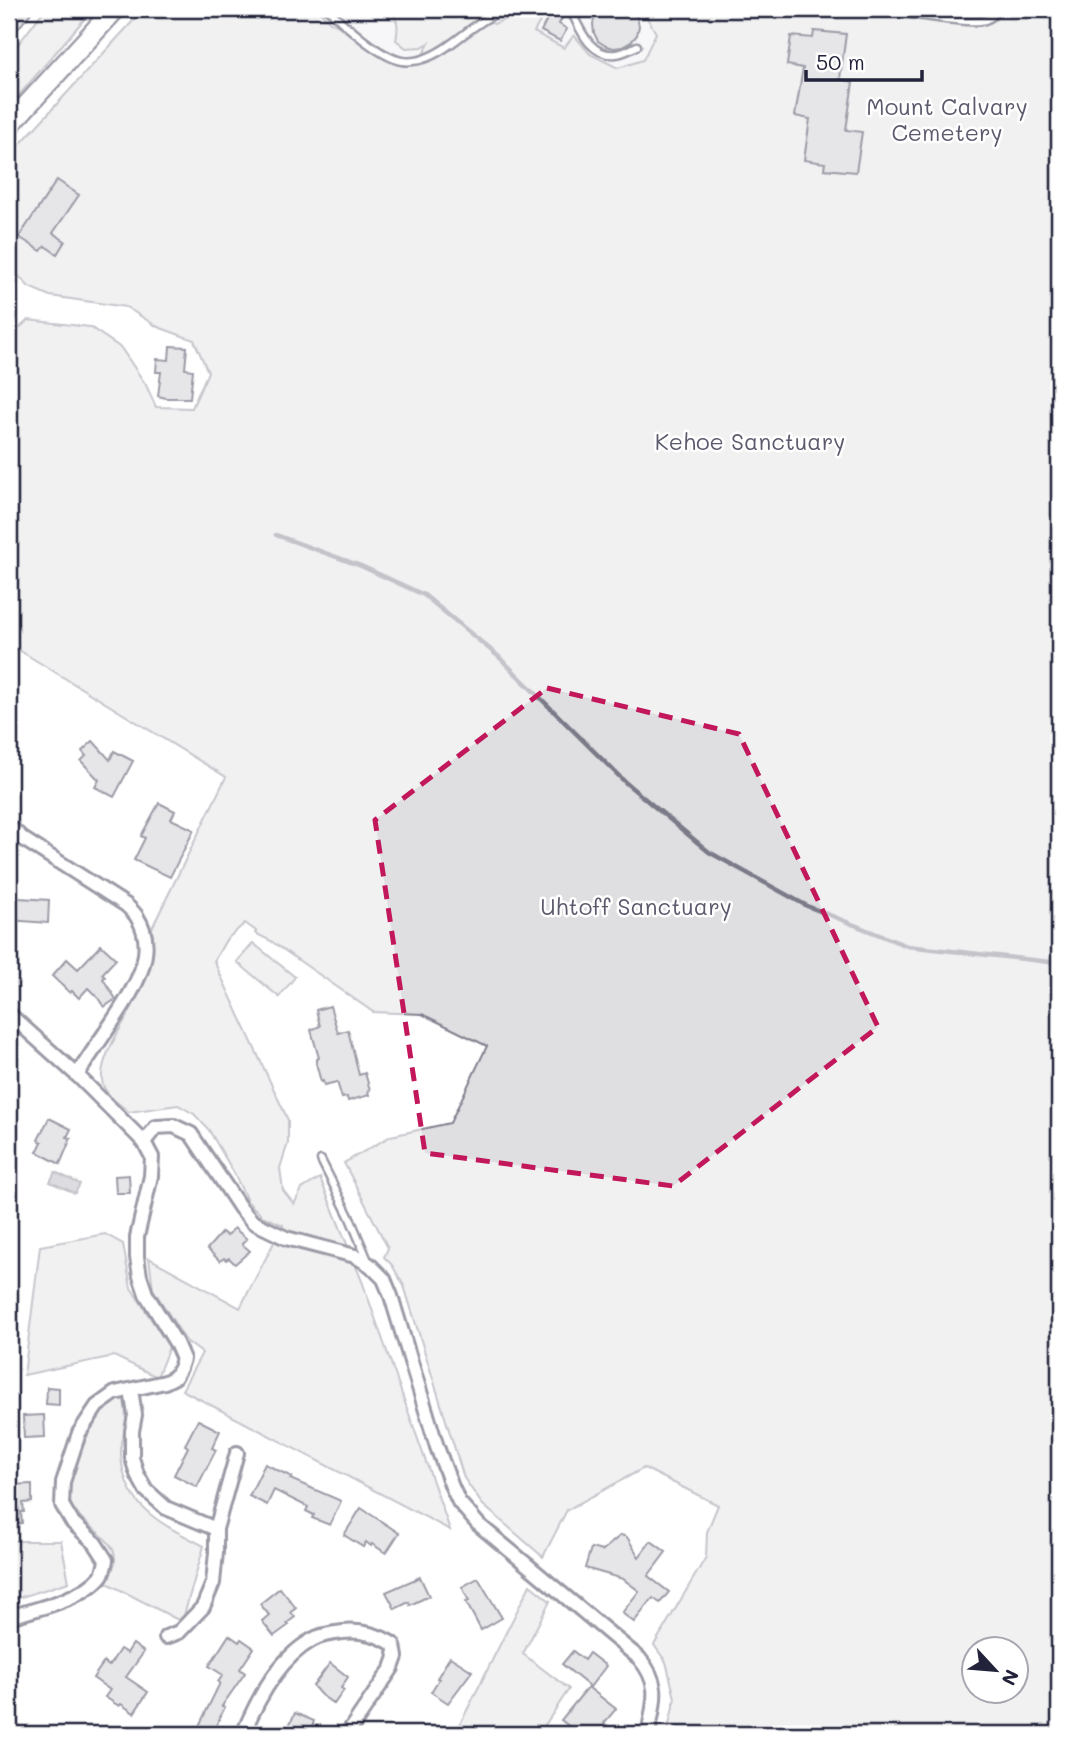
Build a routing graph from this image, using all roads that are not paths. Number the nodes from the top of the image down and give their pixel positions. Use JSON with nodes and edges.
{"nodes":[{"id":1,"x":115,"y":9,"type":"edge"},
{"id":2,"x":328,"y":9,"type":"edge"},
{"id":3,"x":512,"y":9,"type":"edge"},
{"id":4,"x":568,"y":9,"type":"edge"},
{"id":5,"x":890,"y":9,"type":"edge"},
{"id":6,"x":998,"y":9,"type":"edge"},
{"id":7,"x":638,"y":46,"type":"dead end"},
{"id":8,"x":9,"y":125,"type":"edge"},
{"id":9,"x":9,"y":826,"type":"edge"},
{"id":10,"x":9,"y":1014,"type":"edge"},
{"id":11,"x":77,"y":1075,"type":"junction"},
{"id":12,"x":144,"y":1142,"type":"junction"},
{"id":13,"x":321,"y":1160,"type":"dead end"},
{"id":14,"x":370,"y":1265,"type":"junction"},
{"id":15,"x":131,"y":1390,"type":"junction"},
{"id":16,"x":237,"y":1453,"type":"dead end"},
{"id":17,"x":216,"y":1529,"type":"junction"},
{"id":18,"x":9,"y":1616,"type":"edge"},
{"id":19,"x":166,"y":1637,"type":"dead end"},
{"id":20,"x":243,"y":1734,"type":"edge"},
{"id":21,"x":347,"y":1734,"type":"edge"},
{"id":22,"x":648,"y":1734,"type":"edge"}],
"edges":[{"from":1,"to":8,"type":"main road"},
{"from":2,"to":3,"type":"lane"},
{"from":4,"to":7,"type":"lane"},
{"from":5,"to":6,"type":"lane"},
{"from":9,"to":11,"type":"street"},
{"from":10,"to":11,"type":"street"},
{"from":11,"to":12,"type":"street"},
{"from":12,"to":14,"type":"street"},
{"from":12,"to":15,"type":"street"},
{"from":13,"to":14,"type":"lane"},
{"from":14,"to":22,"type":"street"},
{"from":15,"to":17,"type":"street"},
{"from":15,"to":18,"type":"street"},
{"from":16,"to":17,"type":"street"},
{"from":17,"to":19,"type":"street"},
{"from":20,"to":21,"type":"street"}]}
